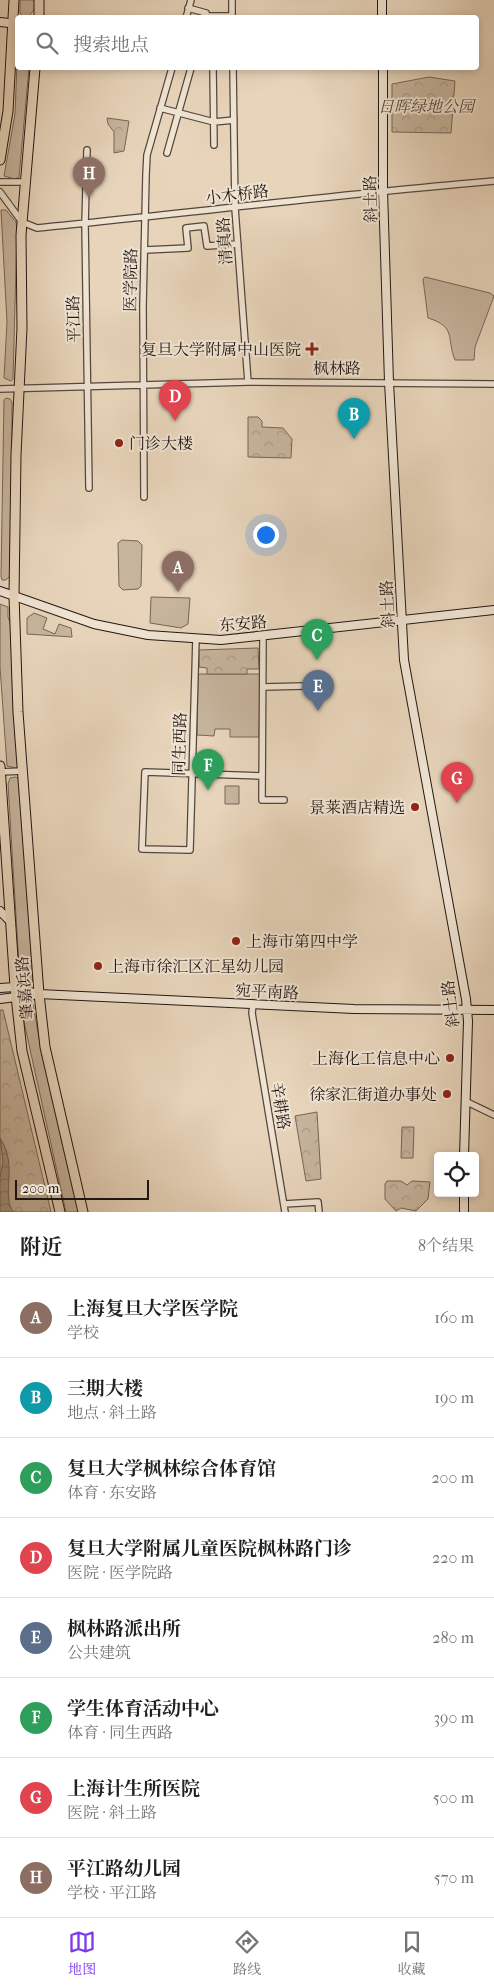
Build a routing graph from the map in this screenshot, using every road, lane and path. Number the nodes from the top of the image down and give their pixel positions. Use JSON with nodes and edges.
{"nodes":[{"id":1,"x":14,"y":0,"type":"edge"},
{"id":2,"x":39,"y":0,"type":"edge"},
{"id":3,"x":191,"y":0,"type":"edge"},
{"id":4,"x":232,"y":0,"type":"edge"},
{"id":5,"x":382,"y":0,"type":"edge"},
{"id":6,"x":188,"y":8,"type":"junction"},
{"id":7,"x":39,"y":15,"type":"edge"},
{"id":8,"x":187,"y":15,"type":"edge"},
{"id":9,"x":206,"y":15,"type":"edge"},
{"id":10,"x":232,"y":15,"type":"edge"},
{"id":11,"x":382,"y":15,"type":"edge"},
{"id":12,"x":0,"y":22,"type":"edge"},
{"id":13,"x":15,"y":24,"type":"edge"},
{"id":14,"x":35,"y":70,"type":"edge"},
{"id":15,"x":171,"y":70,"type":"edge"},
{"id":16,"x":190,"y":70,"type":"edge"},
{"id":17,"x":213,"y":70,"type":"edge"},
{"id":18,"x":233,"y":70,"type":"edge"},
{"id":19,"x":383,"y":70,"type":"edge"},
{"id":20,"x":160,"y":108,"type":"junction"},
{"id":21,"x":178,"y":113,"type":"junction"},
{"id":22,"x":234,"y":120,"type":"junction"},
{"id":23,"x":214,"y":122,"type":"junction"},
{"id":24,"x":214,"y":145,"type":"dead end"},
{"id":25,"x":87,"y":150,"type":"dead end"},
{"id":26,"x":167,"y":153,"type":"dead end"},
{"id":27,"x":0,"y":160,"type":"edge"},
{"id":28,"x":494,"y":181,"type":"edge"},
{"id":29,"x":0,"y":182,"type":"edge"},
{"id":30,"x":26,"y":182,"type":"junction"},
{"id":31,"x":383,"y":190,"type":"junction"},
{"id":32,"x":0,"y":192,"type":"edge"},
{"id":33,"x":235,"y":208,"type":"junction"},
{"id":34,"x":145,"y":218,"type":"junction"},
{"id":35,"x":22,"y":222,"type":"junction"},
{"id":36,"x":84,"y":224,"type":"junction"},
{"id":37,"x":238,"y":244,"type":"junction"},
{"id":38,"x":145,"y":250,"type":"junction"},
{"id":39,"x":248,"y":382,"type":"junction"},
{"id":40,"x":389,"y":382,"type":"junction"},
{"id":41,"x":494,"y":384,"type":"edge"},
{"id":42,"x":145,"y":385,"type":"junction"},
{"id":43,"x":88,"y":387,"type":"junction"},
{"id":44,"x":0,"y":389,"type":"edge"},
{"id":45,"x":20,"y":389,"type":"junction"},
{"id":46,"x":89,"y":488,"type":"dead end"},
{"id":47,"x":144,"y":497,"type":"dead end"},
{"id":48,"x":0,"y":591,"type":"edge"},
{"id":49,"x":14,"y":596,"type":"junction"},
{"id":50,"x":494,"y":610,"type":"edge"},
{"id":51,"x":402,"y":621,"type":"junction"},
{"id":52,"x":263,"y":636,"type":"junction"},
{"id":53,"x":196,"y":638,"type":"junction"},
{"id":54,"x":304,"y":686,"type":"dead end"},
{"id":55,"x":263,"y":687,"type":"junction"},
{"id":56,"x":0,"y":766,"type":"edge"},
{"id":57,"x":23,"y":771,"type":"junction"},
{"id":58,"x":0,"y":772,"type":"edge"},
{"id":59,"x":192,"y":772,"type":"junction"},
{"id":60,"x":262,"y":776,"type":"junction"},
{"id":61,"x":284,"y":800,"type":"dead end"},
{"id":62,"x":0,"y":911,"type":"edge"},
{"id":63,"x":11,"y":922,"type":"junction"},
{"id":64,"x":15,"y":987,"type":"junction"},
{"id":65,"x":0,"y":988,"type":"edge"},
{"id":66,"x":38,"y":994,"type":"junction"},
{"id":67,"x":16,"y":998,"type":"junction"},
{"id":68,"x":0,"y":999,"type":"edge"},
{"id":69,"x":253,"y":1005,"type":"junction"},
{"id":70,"x":467,"y":1010,"type":"junction"},
{"id":71,"x":494,"y":1010,"type":"edge"},
{"id":72,"x":466,"y":1102,"type":"junction"},
{"id":73,"x":494,"y":1115,"type":"edge"},
{"id":74,"x":464,"y":1152,"type":"edge"},
{"id":75,"x":464,"y":1197,"type":"edge"},
{"id":76,"x":284,"y":1204,"type":"junction"},
{"id":77,"x":60,"y":1212,"type":"edge"},
{"id":78,"x":83,"y":1212,"type":"edge"},
{"id":79,"x":285,"y":1212,"type":"edge"},
{"id":80,"x":319,"y":1212,"type":"edge"},
{"id":81,"x":464,"y":1212,"type":"edge"}],
"edges":[{"from":1,"to":13,"type":"main road"},
{"from":2,"to":7,"type":"main road"},
{"from":3,"to":6,"type":"street"},
{"from":4,"to":10,"type":"street"},
{"from":5,"to":11,"type":"main road"},
{"from":6,"to":8,"type":"street"},
{"from":6,"to":9,"type":"street"},
{"from":12,"to":13,"type":"main road"},
{"from":13,"to":27,"type":"main road"},
{"from":14,"to":30,"type":"main road","name":"肇嘉浜路"},
{"from":15,"to":20,"type":"street","name":"医学院路"},
{"from":16,"to":21,"type":"street"},
{"from":17,"to":23,"type":"street"},
{"from":18,"to":22,"type":"street","name":"清真路"},
{"from":19,"to":31,"type":"main road","name":"斜土路"},
{"from":20,"to":21,"type":"street"},
{"from":20,"to":34,"type":"street","name":"医学院路"},
{"from":21,"to":23,"type":"street"},
{"from":21,"to":26,"type":"street"},
{"from":22,"to":23,"type":"street"},
{"from":22,"to":33,"type":"street","name":"清真路"},
{"from":23,"to":24,"type":"street"},
{"from":25,"to":36,"type":"street","name":"平江路"},
{"from":28,"to":31,"type":"street","name":"小木桥路"},
{"from":29,"to":30,"type":"street"},
{"from":30,"to":35,"type":"main road","name":"肇嘉浜路"},
{"from":31,"to":33,"type":"street","name":"小木桥路"},
{"from":31,"to":40,"type":"main road","name":"斜土路"},
{"from":32,"to":35,"type":"street"},
{"from":33,"to":34,"type":"street","name":"小木桥路"},
{"from":33,"to":37,"type":"street","name":"清真路"},
{"from":34,"to":36,"type":"street","name":"小木桥路"},
{"from":34,"to":38,"type":"street","name":"医学院路"},
{"from":35,"to":36,"type":"street","name":"小木桥路"},
{"from":35,"to":45,"type":"main road","name":"肇嘉浜路"},
{"from":36,"to":43,"type":"street","name":"平江路"},
{"from":37,"to":38,"type":"street"},
{"from":37,"to":39,"type":"street","name":"清真路"},
{"from":38,"to":42,"type":"street","name":"医学院路"},
{"from":39,"to":40,"type":"street","name":"枫林路"},
{"from":39,"to":42,"type":"street","name":"枫林路"},
{"from":40,"to":41,"type":"street","name":"枫林路"},
{"from":40,"to":51,"type":"main road","name":"斜土路"},
{"from":42,"to":43,"type":"street","name":"枫林路"},
{"from":42,"to":47,"type":"street","name":"医学院路"},
{"from":43,"to":45,"type":"street","name":"枫林路"},
{"from":43,"to":46,"type":"street","name":"平江路"},
{"from":44,"to":45,"type":"street","name":"枫林路"},
{"from":45,"to":49,"type":"main road","name":"肇嘉浜路"},
{"from":48,"to":49,"type":"main road","name":"东安路"},
{"from":49,"to":53,"type":"main road","name":"东安路"},
{"from":49,"to":57,"type":"main road","name":"肇嘉浜路"},
{"from":50,"to":51,"type":"main road","name":"东安路"},
{"from":51,"to":52,"type":"main road","name":"东安路"},
{"from":51,"to":70,"type":"main road","name":"斜土路"},
{"from":52,"to":53,"type":"main road","name":"东安路"},
{"from":52,"to":55,"type":"street"},
{"from":53,"to":59,"type":"street","name":"同生西路"},
{"from":54,"to":55,"type":"street"},
{"from":55,"to":60,"type":"street"},
{"from":56,"to":58,"type":"main road","name":"肇嘉浜路"},
{"from":57,"to":58,"type":"street"},
{"from":57,"to":66,"type":"main road","name":"肇嘉浜路"},
{"from":58,"to":63,"type":"main road","name":"肇嘉浜路"},
{"from":59,"to":59,"type":"street","name":"同生西路"},
{"from":59,"to":60,"type":"street"},
{"from":60,"to":61,"type":"street"},
{"from":62,"to":63,"type":"main road"},
{"from":63,"to":64,"type":"main road","name":"肇嘉浜路"},
{"from":64,"to":65,"type":"main road"},
{"from":64,"to":66,"type":"main road"},
{"from":64,"to":67,"type":"main road","name":"肇嘉浜路"},
{"from":66,"to":67,"type":"main road"},
{"from":66,"to":69,"type":"main road","name":"宛平南路"},
{"from":66,"to":78,"type":"main road","name":"肇嘉浜路"},
{"from":67,"to":68,"type":"main road"},
{"from":67,"to":77,"type":"main road","name":"肇嘉浜路"},
{"from":69,"to":70,"type":"main road","name":"宛平南路"},
{"from":69,"to":76,"type":"street","name":"辛耕路"},
{"from":70,"to":71,"type":"main road","name":"宛平南路"},
{"from":70,"to":72,"type":"main road","name":"斜土路"},
{"from":72,"to":73,"type":"street"},
{"from":72,"to":74,"type":"main road","name":"斜土路"},
{"from":75,"to":81,"type":"main road"},
{"from":76,"to":79,"type":"street","name":"辛耕路"},
{"from":76,"to":80,"type":"street"}]}
